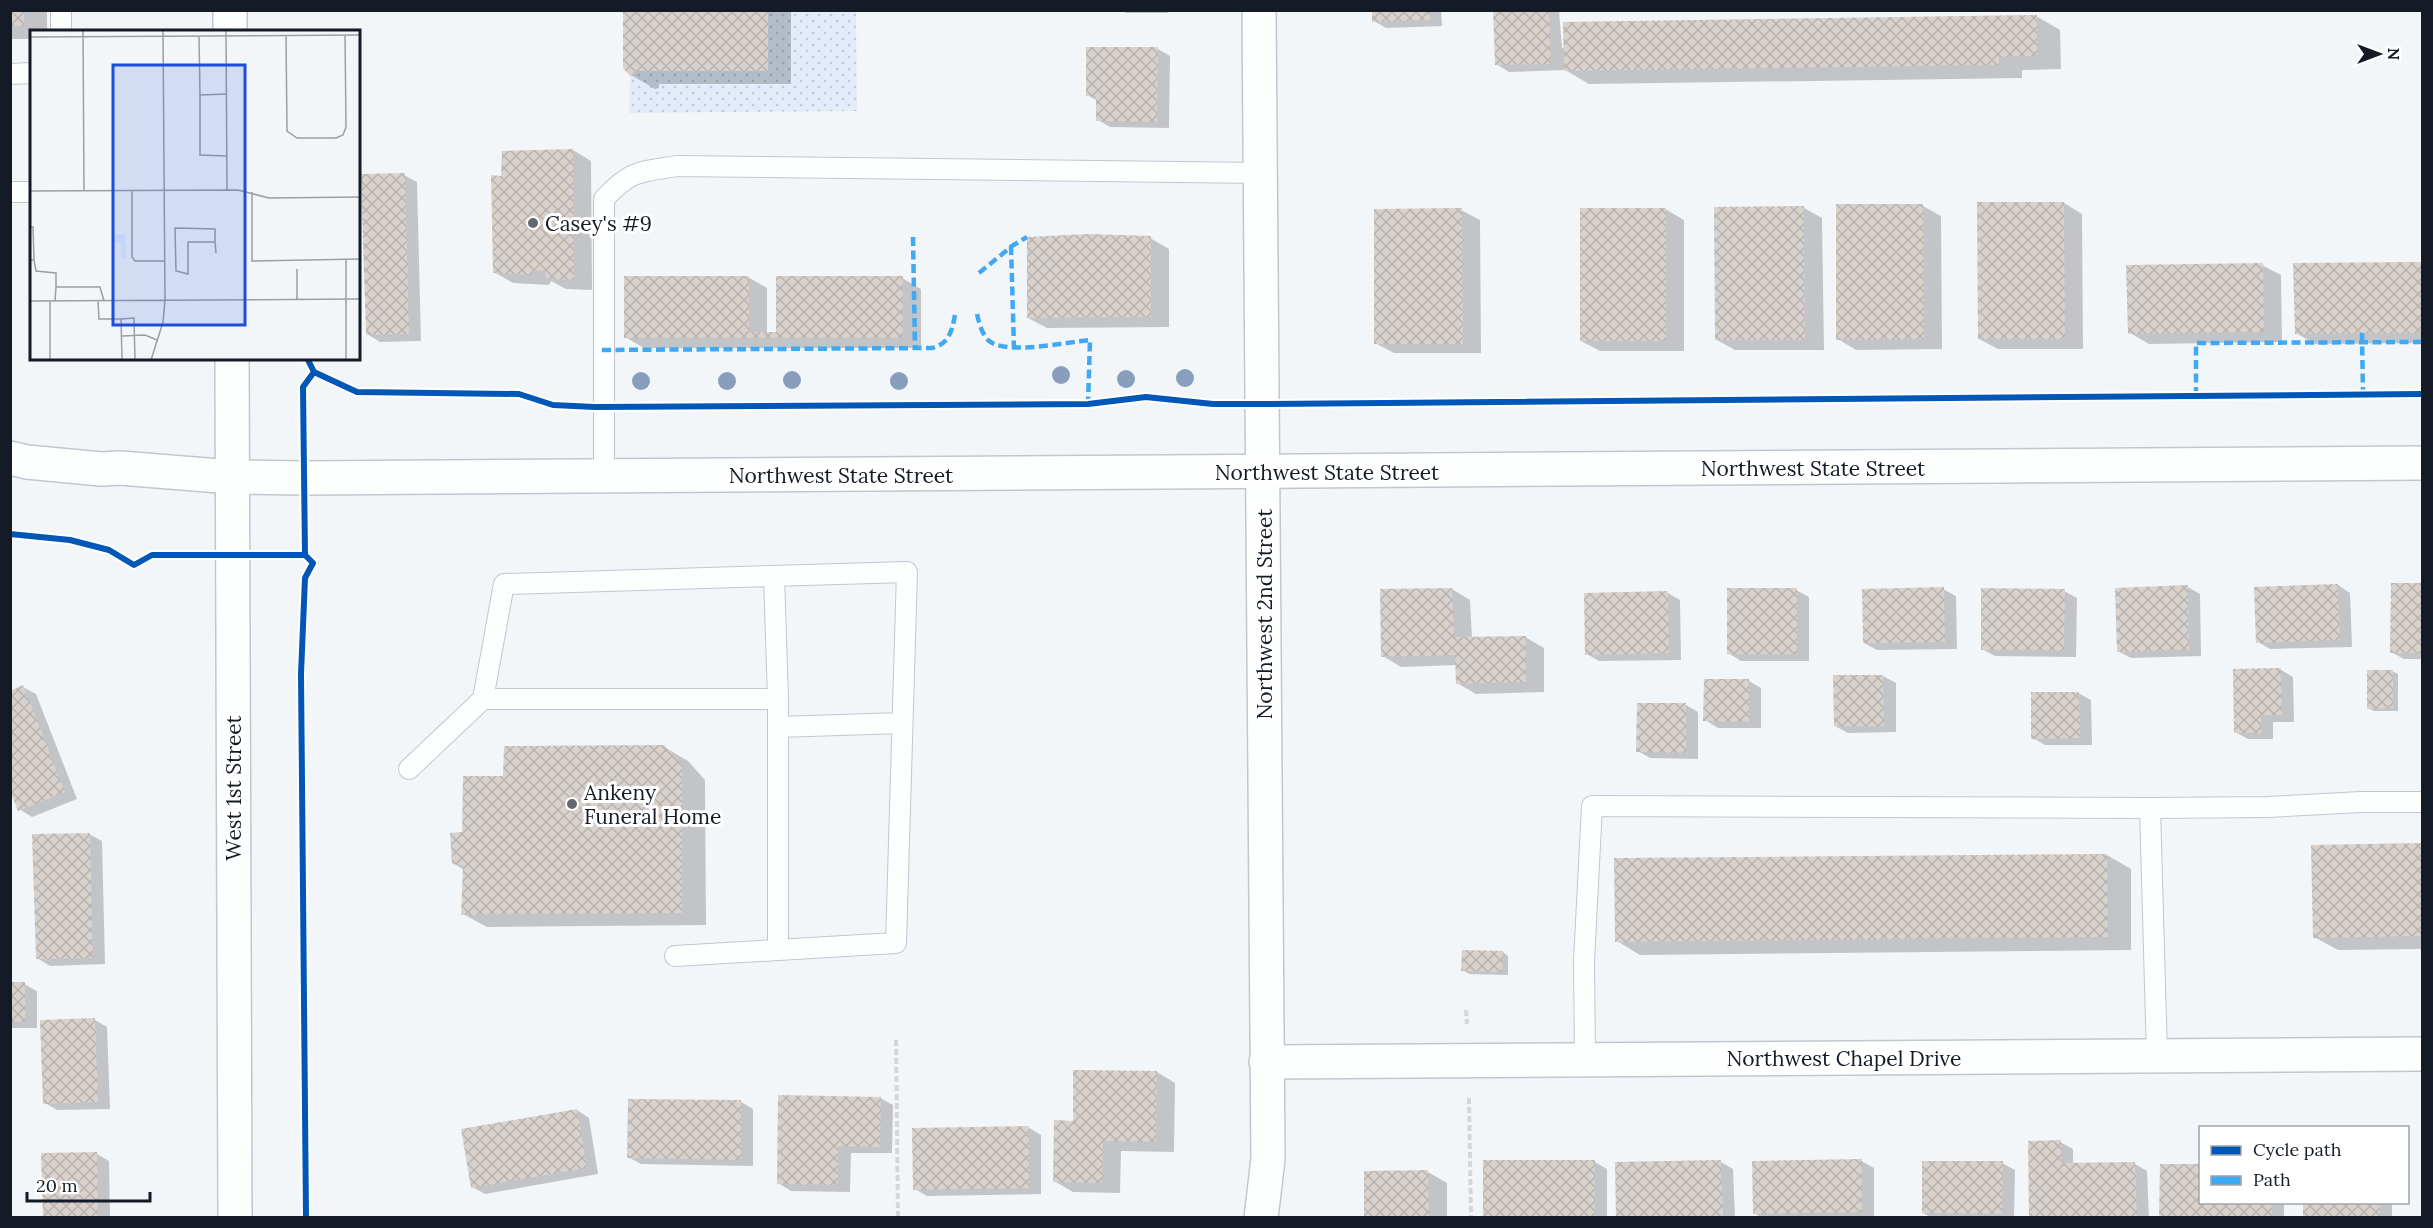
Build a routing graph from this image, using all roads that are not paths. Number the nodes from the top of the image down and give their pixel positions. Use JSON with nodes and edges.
{"nodes":[{"id":1,"x":61,"y":10,"type":"edge"},
{"id":2,"x":230,"y":10,"type":"edge"},
{"id":3,"x":1259,"y":10,"type":"edge"},
{"id":4,"x":61,"y":30,"type":"edge"},
{"id":5,"x":230,"y":30,"type":"edge"},
{"id":6,"x":30,"y":73,"type":"edge"},
{"id":7,"x":10,"y":74,"type":"edge"},
{"id":8,"x":1260,"y":173,"type":"junction"},
{"id":9,"x":10,"y":192,"type":"edge"},
{"id":10,"x":30,"y":192,"type":"edge"},
{"id":11,"x":231,"y":360,"type":"edge"},
{"id":12,"x":10,"y":458,"type":"edge"},
{"id":13,"x":2422,"y":463,"type":"edge"},
{"id":14,"x":1263,"y":472,"type":"junction"},
{"id":15,"x":604,"y":476,"type":"junction"},
{"id":16,"x":232,"y":477,"type":"junction"},
{"id":17,"x":774,"y":576,"type":"junction"},
{"id":18,"x":483,"y":699,"type":"junction"},
{"id":19,"x":778,"y":699,"type":"junction"},
{"id":20,"x":902,"y":723,"type":"junction"},
{"id":21,"x":778,"y":728,"type":"junction"},
{"id":22,"x":409,"y":769,"type":"dead end"},
{"id":23,"x":2422,"y":802,"type":"edge"},
{"id":24,"x":2150,"y":808,"type":"junction"},
{"id":25,"x":778,"y":950,"type":"junction"},
{"id":26,"x":675,"y":956,"type":"dead end"},
{"id":27,"x":2422,"y":1054,"type":"edge"},
{"id":28,"x":2157,"y":1056,"type":"junction"},
{"id":29,"x":1585,"y":1060,"type":"junction"},
{"id":30,"x":1266,"y":1062,"type":"junction"},
{"id":31,"x":235,"y":1218,"type":"edge"},
{"id":32,"x":1261,"y":1218,"type":"edge"}],
"edges":[{"from":1,"to":4,"type":"lane"},
{"from":2,"to":5,"type":"main road"},
{"from":3,"to":8,"type":"main road","name":"Northwest 2nd Street"},
{"from":6,"to":7,"type":"lane"},
{"from":8,"to":14,"type":"main road","name":"Northwest 2nd Street"},
{"from":8,"to":15,"type":"lane"},
{"from":9,"to":10,"type":"lane"},
{"from":11,"to":16,"type":"main road","name":"West 1st Street"},
{"from":12,"to":16,"type":"main road","name":"Northwest State Street"},
{"from":13,"to":14,"type":"main road","name":"Northwest State Street"},
{"from":14,"to":15,"type":"main road","name":"Northwest State Street"},
{"from":14,"to":30,"type":"main road","name":"Northwest 2nd Street"},
{"from":15,"to":16,"type":"main road","name":"Northwest State Street"},
{"from":16,"to":31,"type":"main road","name":"West 1st Street"},
{"from":17,"to":18,"type":"lane"},
{"from":17,"to":19,"type":"lane"},
{"from":17,"to":20,"type":"lane"},
{"from":18,"to":19,"type":"lane"},
{"from":18,"to":22,"type":"lane"},
{"from":19,"to":21,"type":"lane"},
{"from":20,"to":21,"type":"lane"},
{"from":20,"to":25,"type":"lane"},
{"from":21,"to":25,"type":"lane"},
{"from":23,"to":24,"type":"lane"},
{"from":24,"to":28,"type":"lane"},
{"from":24,"to":29,"type":"lane"},
{"from":25,"to":26,"type":"lane"},
{"from":27,"to":28,"type":"main road","name":"Northwest Chapel Drive"},
{"from":28,"to":29,"type":"main road","name":"Northwest Chapel Drive"},
{"from":29,"to":30,"type":"main road","name":"Northwest Chapel Drive"},
{"from":30,"to":32,"type":"main road","name":"Northwest 2nd Street"}]}
